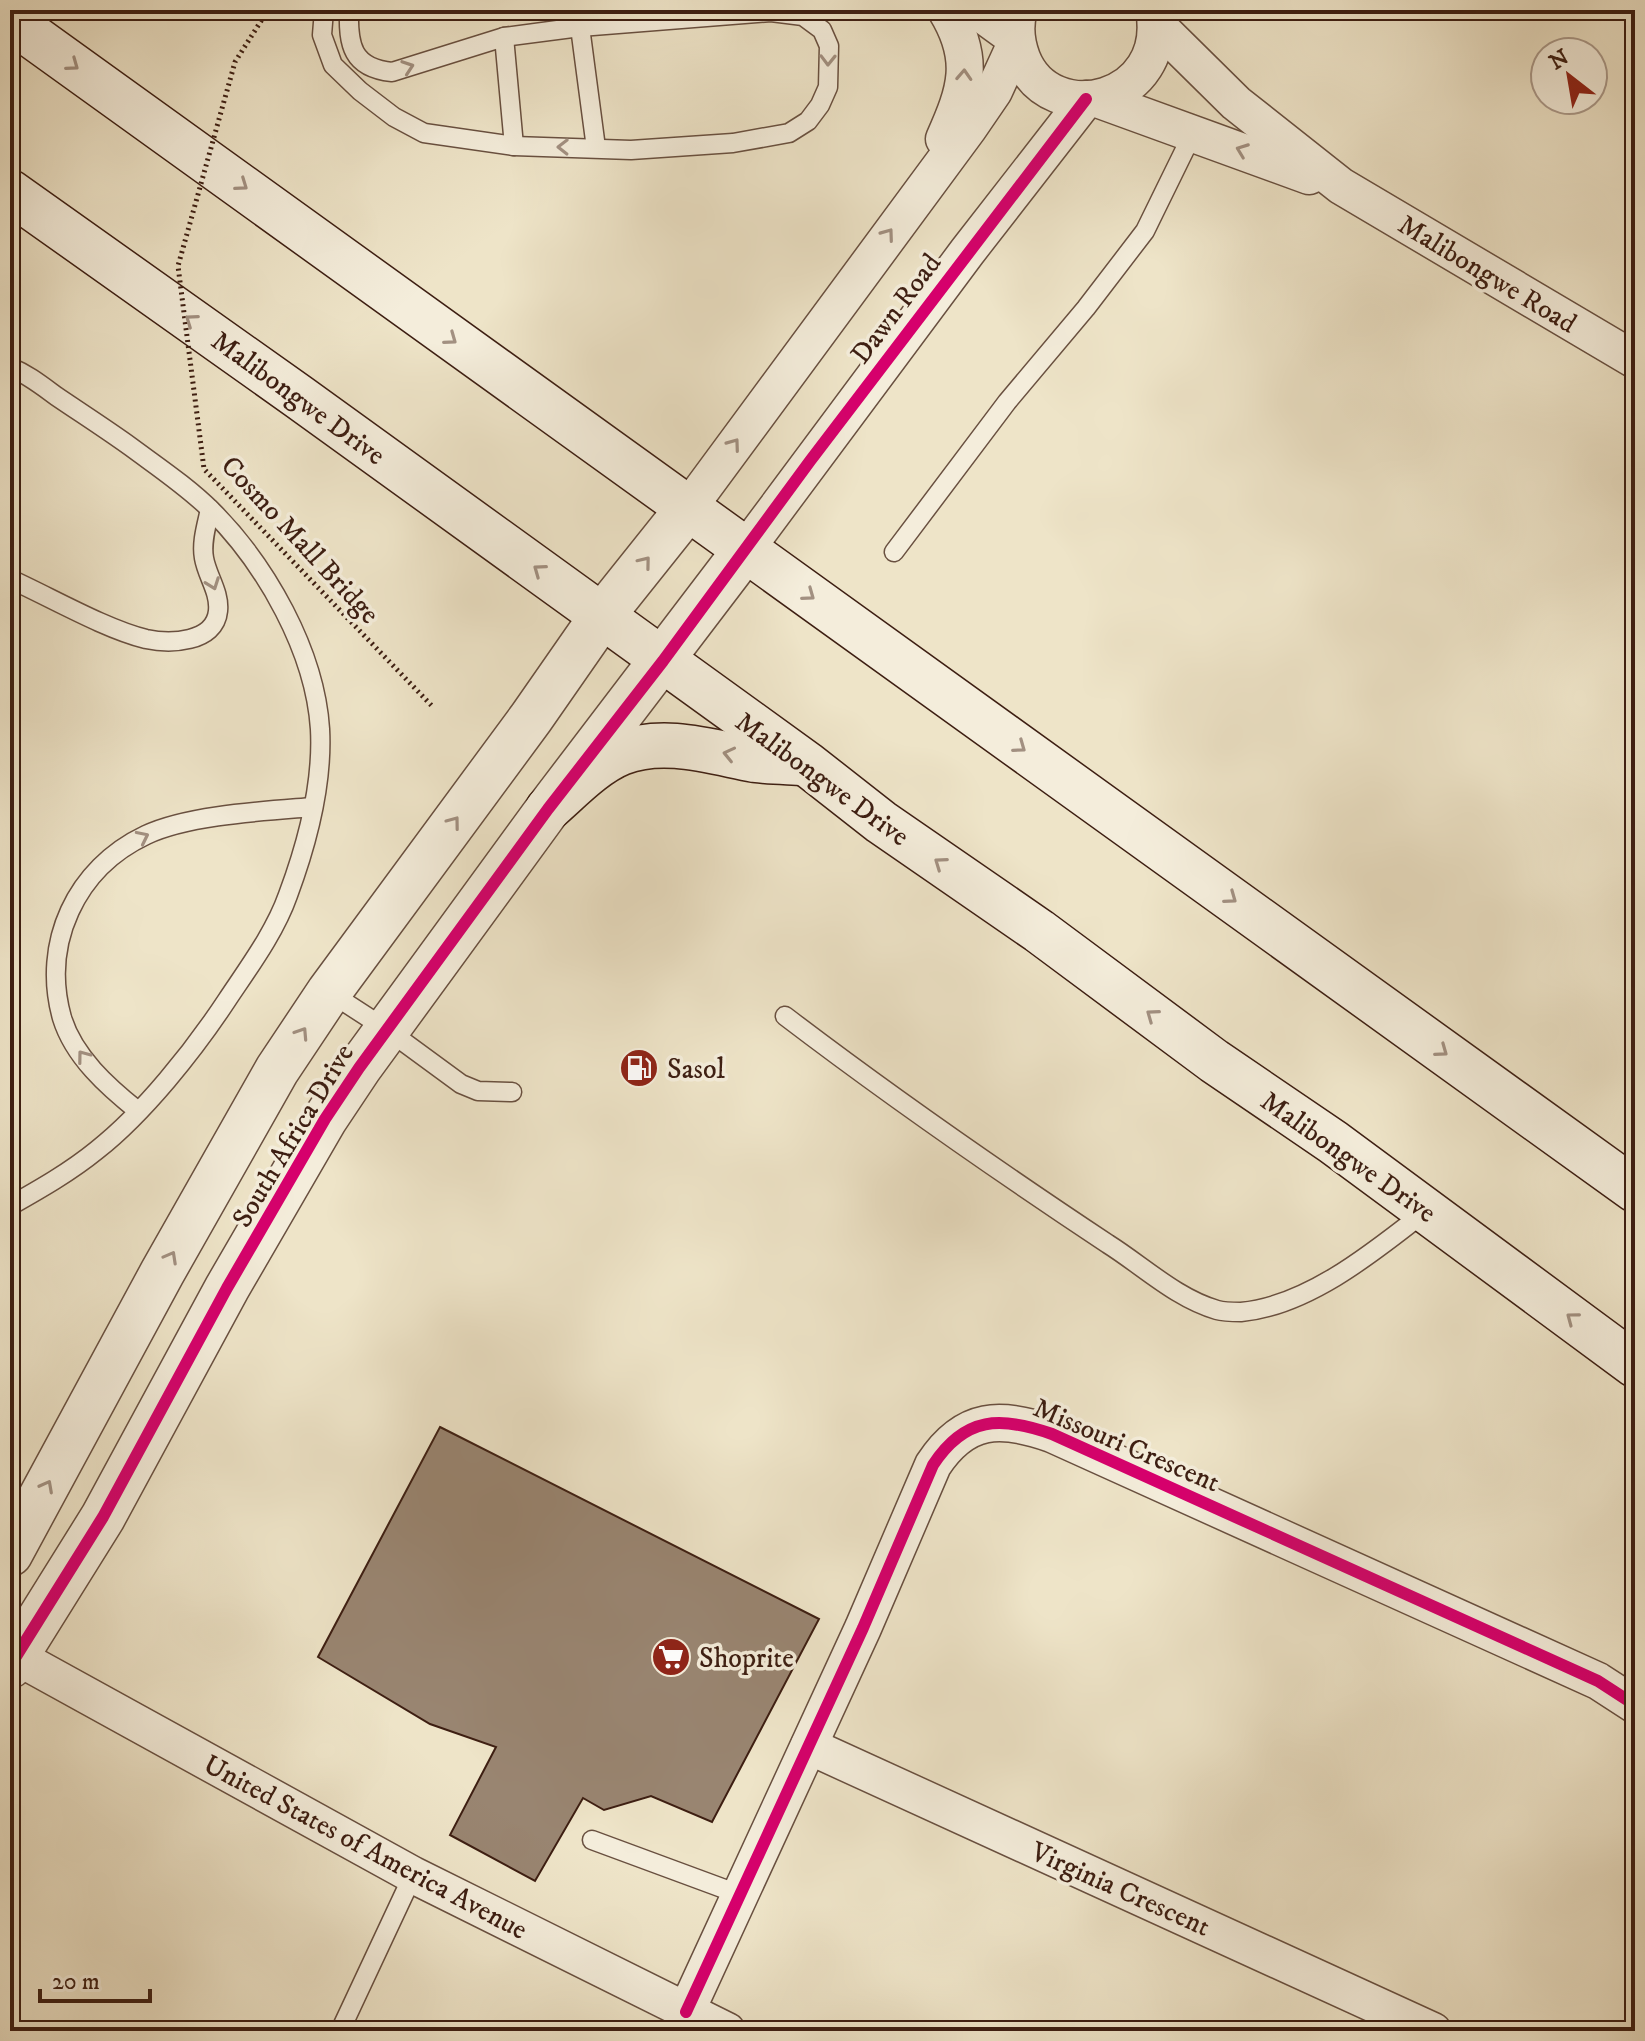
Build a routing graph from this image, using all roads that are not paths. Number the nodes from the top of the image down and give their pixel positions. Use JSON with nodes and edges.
{"nodes":[{"id":1,"x":324,"y":10,"type":"edge"},
{"id":2,"x":349,"y":10,"type":"edge"},
{"id":3,"x":946,"y":10,"type":"edge"},
{"id":4,"x":976,"y":10,"type":"edge"},
{"id":5,"x":1155,"y":17,"type":"edge"},
{"id":6,"x":10,"y":20,"type":"edge"},
{"id":7,"x":580,"y":27,"type":"junction"},
{"id":8,"x":1017,"y":31,"type":"edge"},
{"id":9,"x":504,"y":37,"type":"junction"},
{"id":10,"x":1092,"y":99,"type":"junction"},
{"id":11,"x":1193,"y":133,"type":"junction"},
{"id":12,"x":514,"y":146,"type":"junction"},
{"id":13,"x":596,"y":148,"type":"junction"},
{"id":14,"x":1341,"y":186,"type":"junction"},
{"id":15,"x":10,"y":192,"type":"edge"},
{"id":16,"x":915,"y":198,"type":"junction"},
{"id":17,"x":1635,"y":360,"type":"edge"},
{"id":18,"x":10,"y":367,"type":"edge"},
{"id":19,"x":689,"y":507,"type":"junction"},
{"id":20,"x":210,"y":509,"type":"junction"},
{"id":21,"x":746,"y":549,"type":"junction"},
{"id":22,"x":894,"y":552,"type":"dead end"},
{"id":23,"x":10,"y":579,"type":"edge"},
{"id":24,"x":602,"y":616,"type":"junction"},
{"id":25,"x":663,"y":661,"type":"junction"},
{"id":26,"x":807,"y":764,"type":"junction"},
{"id":27,"x":313,"y":807,"type":"junction"},
{"id":28,"x":548,"y":809,"type":"junction"},
{"id":29,"x":329,"y":992,"type":"junction"},
{"id":30,"x":785,"y":1016,"type":"dead end"},
{"id":31,"x":386,"y":1029,"type":"junction"},
{"id":32,"x":512,"y":1092,"type":"dead end"},
{"id":33,"x":138,"y":1111,"type":"junction"},
{"id":34,"x":1635,"y":1190,"type":"edge"},
{"id":35,"x":10,"y":1206,"type":"edge"},
{"id":36,"x":1427,"y":1210,"type":"junction"},
{"id":37,"x":1635,"y":1365,"type":"edge"},
{"id":38,"x":10,"y":1554,"type":"edge"},
{"id":39,"x":12,"y":1659,"type":"edge"},
{"id":40,"x":1635,"y":1705,"type":"edge"},
{"id":41,"x":809,"y":1746,"type":"junction"},
{"id":42,"x":592,"y":1840,"type":"dead end"},
{"id":43,"x":413,"y":1875,"type":"junction"},
{"id":44,"x":741,"y":1895,"type":"junction"},
{"id":45,"x":686,"y":2012,"type":"junction"},
{"id":46,"x":340,"y":2031,"type":"edge"},
{"id":47,"x":727,"y":2031,"type":"edge"},
{"id":48,"x":1433,"y":2031,"type":"edge"}],
"edges":[{"from":1,"to":12,"type":"lane"},
{"from":2,"to":9,"type":"lane","one_way":true},
{"from":16,"to":3,"type":"street","one_way":true},
{"from":4,"to":8,"type":"street"},
{"from":5,"to":10,"type":"street"},
{"from":5,"to":14,"type":"street","name":"Malibongwe Road"},
{"from":6,"to":19,"type":"main road","one_way":true},
{"from":7,"to":9,"type":"lane"},
{"from":7,"to":13,"type":"lane"},
{"from":7,"to":13,"type":"lane","one_way":true},
{"from":8,"to":10,"type":"street","name":"Malibongwe Road"},
{"from":8,"to":16,"type":"street","name":"Dawn Road"},
{"from":9,"to":12,"type":"lane"},
{"from":10,"to":11,"type":"street","name":"Malibongwe Road"},
{"from":10,"to":21,"type":"street","name":"Dawn Road"},
{"from":14,"to":11,"type":"street","name":"Malibongwe Road","one_way":true},
{"from":11,"to":22,"type":"lane"},
{"from":13,"to":12,"type":"lane","one_way":true},
{"from":14,"to":17,"type":"street","name":"Malibongwe Road"},
{"from":24,"to":15,"type":"main road","name":"Malibongwe Drive","one_way":true},
{"from":19,"to":16,"type":"street","name":"Dawn Road","one_way":true},
{"from":18,"to":20,"type":"lane"},
{"from":19,"to":21,"type":"main road"},
{"from":24,"to":19,"type":"main road","name":"South Africa Drive","one_way":true},
{"from":20,"to":23,"type":"lane","one_way":true},
{"from":20,"to":27,"type":"lane"},
{"from":21,"to":25,"type":"main road","name":"South Africa Drive"},
{"from":21,"to":34,"type":"main road","one_way":true},
{"from":24,"to":25,"type":"main road","name":"Malibongwe Drive"},
{"from":29,"to":24,"type":"main road","name":"South Africa Drive","one_way":true},
{"from":25,"to":26,"type":"main road","name":"Malibongwe Drive"},
{"from":25,"to":28,"type":"main road","name":"South Africa Drive"},
{"from":26,"to":28,"type":"main road","one_way":true},
{"from":36,"to":26,"type":"main road","name":"Malibongwe Drive","one_way":true},
{"from":27,"to":33,"type":"lane"},
{"from":33,"to":27,"type":"lane","one_way":true},
{"from":28,"to":31,"type":"main road","name":"South Africa Drive"},
{"from":29,"to":31,"type":"lane"},
{"from":38,"to":29,"type":"main road","name":"South Africa Drive","one_way":true},
{"from":30,"to":36,"type":"lane"},
{"from":31,"to":32,"type":"lane"},
{"from":31,"to":39,"type":"main road","name":"South Africa Drive"},
{"from":33,"to":35,"type":"lane"},
{"from":37,"to":36,"type":"main road","name":"Malibongwe Drive","one_way":true},
{"from":39,"to":43,"type":"street","name":"United States of America Avenue"},
{"from":40,"to":41,"type":"street","name":"Missouri Crescent"},
{"from":41,"to":44,"type":"street","name":"Missouri Crescent"},
{"from":41,"to":48,"type":"street","name":"Virginia Crescent"},
{"from":42,"to":44,"type":"lane"},
{"from":43,"to":45,"type":"street","name":"United States of America Avenue"},
{"from":43,"to":46,"type":"lane"},
{"from":44,"to":45,"type":"street","name":"Missouri Crescent"},
{"from":45,"to":47,"type":"street","name":"United States of America Avenue"}]}
